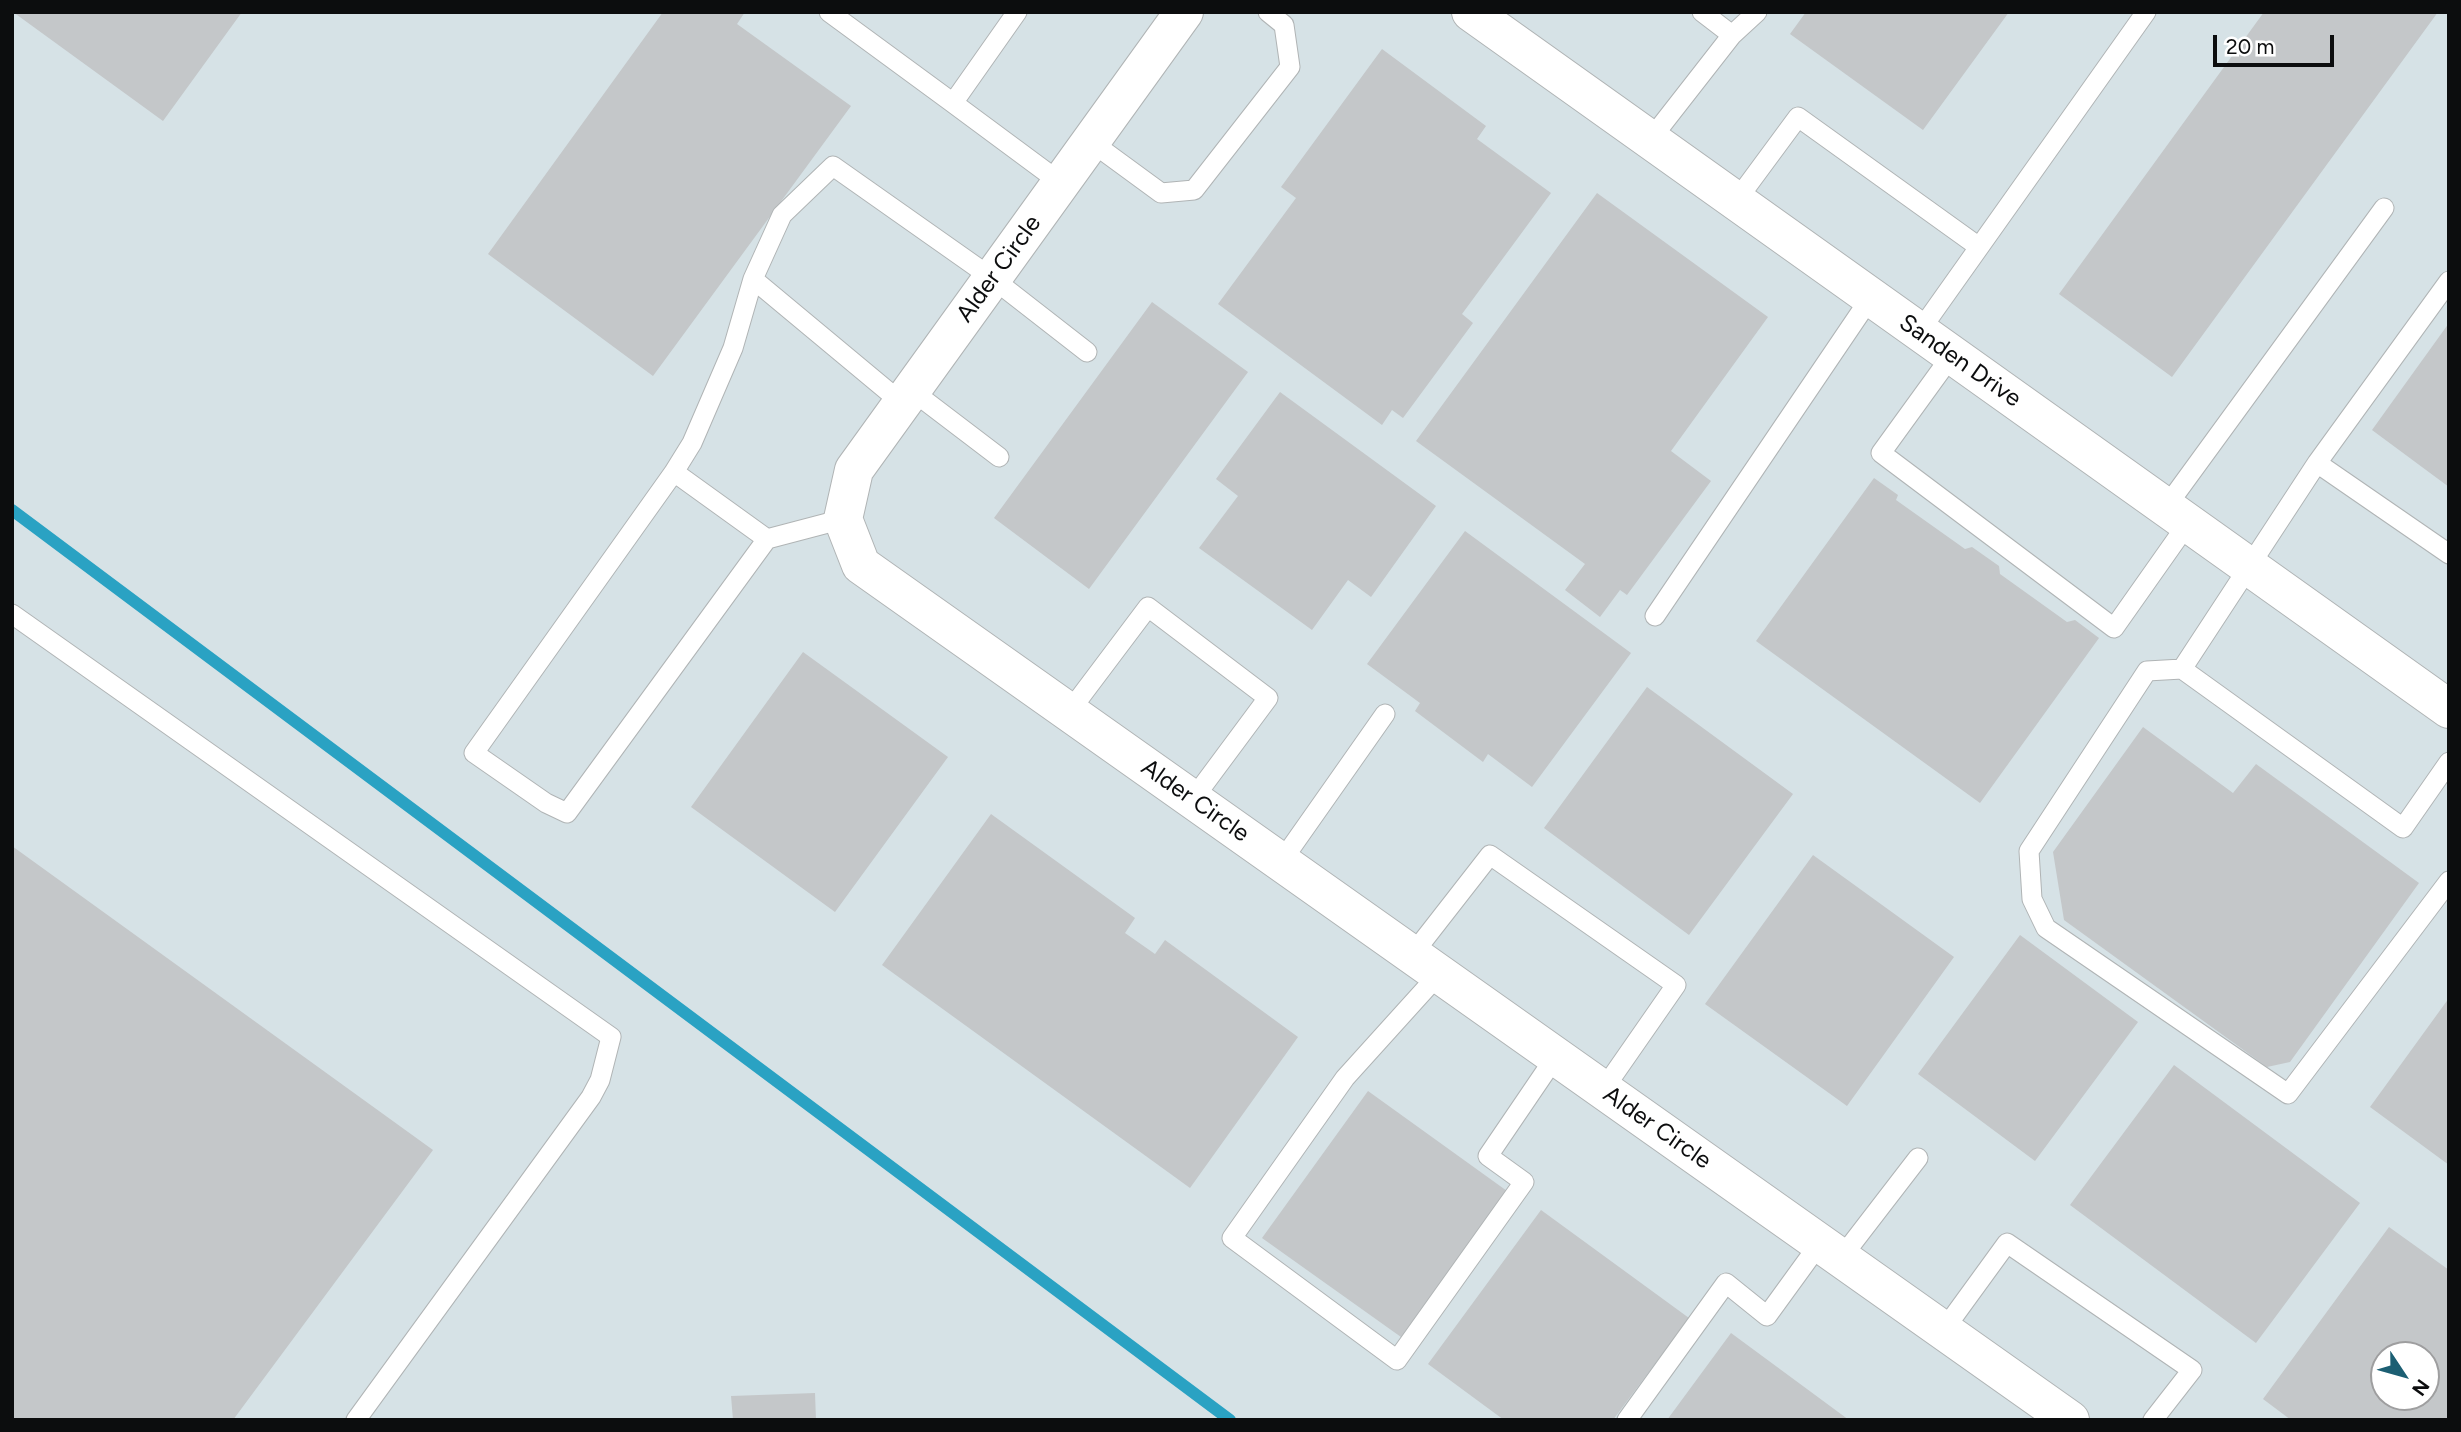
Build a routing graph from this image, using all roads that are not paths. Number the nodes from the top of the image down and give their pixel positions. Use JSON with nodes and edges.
{"nodes":[{"id":1,"x":829,"y":12,"type":"edge"},
{"id":2,"x":1017,"y":12,"type":"edge"},
{"id":3,"x":1184,"y":12,"type":"edge"},
{"id":4,"x":1268,"y":12,"type":"edge"},
{"id":5,"x":1471,"y":12,"type":"edge"},
{"id":6,"x":1702,"y":12,"type":"edge"},
{"id":7,"x":1757,"y":12,"type":"edge"},
{"id":8,"x":2146,"y":12,"type":"edge"},
{"id":9,"x":1732,"y":35,"type":"junction"},
{"id":10,"x":953,"y":103,"type":"junction"},
{"id":11,"x":1650,"y":140,"type":"junction"},
{"id":12,"x":1090,"y":141,"type":"junction"},
{"id":13,"x":1060,"y":184,"type":"junction"},
{"id":14,"x":1736,"y":201,"type":"junction"},
{"id":15,"x":2384,"y":208,"type":"dead end"},
{"id":16,"x":1979,"y":247,"type":"junction"},
{"id":17,"x":992,"y":278,"type":"junction"},
{"id":18,"x":753,"y":279,"type":"junction"},
{"id":19,"x":2449,"y":281,"type":"edge"},
{"id":20,"x":1871,"y":297,"type":"junction"},
{"id":21,"x":1919,"y":332,"type":"junction"},
{"id":22,"x":1087,"y":352,"type":"dead end"},
{"id":23,"x":1952,"y":355,"type":"junction"},
{"id":24,"x":907,"y":396,"type":"junction"},
{"id":25,"x":999,"y":457,"type":"dead end"},
{"id":26,"x":2317,"y":463,"type":"junction"},
{"id":27,"x":674,"y":472,"type":"junction"},
{"id":28,"x":2177,"y":515,"type":"junction"},
{"id":29,"x":843,"y":519,"type":"junction"},
{"id":30,"x":767,"y":539,"type":"junction"},
{"id":31,"x":2449,"y":554,"type":"edge"},
{"id":32,"x":2251,"y":568,"type":"junction"},
{"id":33,"x":12,"y":614,"type":"edge"},
{"id":34,"x":1655,"y":616,"type":"dead end"},
{"id":35,"x":2182,"y":669,"type":"junction"},
{"id":36,"x":2449,"y":709,"type":"edge"},
{"id":37,"x":1069,"y":712,"type":"junction"},
{"id":38,"x":1385,"y":714,"type":"dead end"},
{"id":39,"x":2449,"y":762,"type":"edge"},
{"id":40,"x":1193,"y":799,"type":"junction"},
{"id":41,"x":1281,"y":862,"type":"junction"},
{"id":42,"x":2449,"y":881,"type":"edge"},
{"id":43,"x":1426,"y":964,"type":"junction"},
{"id":44,"x":1556,"y":1056,"type":"junction"},
{"id":45,"x":1604,"y":1090,"type":"junction"},
{"id":46,"x":1918,"y":1158,"type":"dead end"},
{"id":47,"x":1830,"y":1251,"type":"junction"},
{"id":48,"x":1943,"y":1331,"type":"junction"},
{"id":49,"x":356,"y":1420,"type":"edge"},
{"id":50,"x":1627,"y":1420,"type":"edge"},
{"id":51,"x":2070,"y":1420,"type":"edge"},
{"id":52,"x":2153,"y":1420,"type":"edge"}],
"edges":[{"from":1,"to":10,"type":"lane"},
{"from":2,"to":10,"type":"lane"},
{"from":3,"to":12,"type":"street","name":"Alder Circle"},
{"from":4,"to":12,"type":"lane"},
{"from":5,"to":11,"type":"street","name":"Sanden Drive"},
{"from":6,"to":9,"type":"lane"},
{"from":7,"to":9,"type":"lane"},
{"from":8,"to":16,"type":"lane"},
{"from":9,"to":11,"type":"lane"},
{"from":10,"to":13,"type":"lane"},
{"from":11,"to":14,"type":"street","name":"Sanden Drive"},
{"from":12,"to":13,"type":"street","name":"Alder Circle"},
{"from":13,"to":17,"type":"street","name":"Alder Circle"},
{"from":14,"to":16,"type":"lane"},
{"from":14,"to":20,"type":"street","name":"Sanden Drive"},
{"from":15,"to":28,"type":"lane"},
{"from":16,"to":21,"type":"lane"},
{"from":17,"to":18,"type":"lane"},
{"from":17,"to":22,"type":"lane"},
{"from":17,"to":24,"type":"street","name":"Alder Circle"},
{"from":18,"to":24,"type":"lane"},
{"from":18,"to":27,"type":"lane"},
{"from":19,"to":26,"type":"lane"},
{"from":20,"to":21,"type":"street","name":"Sanden Drive"},
{"from":20,"to":34,"type":"lane"},
{"from":21,"to":23,"type":"street","name":"Sanden Drive"},
{"from":23,"to":28,"type":"street","name":"Sanden Drive"},
{"from":23,"to":28,"type":"lane"},
{"from":24,"to":25,"type":"lane"},
{"from":24,"to":29,"type":"street","name":"Alder Circle"},
{"from":26,"to":31,"type":"lane"},
{"from":26,"to":32,"type":"lane"},
{"from":27,"to":30,"type":"lane"},
{"from":27,"to":30,"type":"lane"},
{"from":28,"to":32,"type":"street","name":"Sanden Drive"},
{"from":29,"to":30,"type":"lane"},
{"from":29,"to":37,"type":"street","name":"Alder Circle"},
{"from":32,"to":35,"type":"lane"},
{"from":32,"to":36,"type":"street","name":"Sanden Drive"},
{"from":33,"to":49,"type":"lane"},
{"from":35,"to":39,"type":"lane"},
{"from":35,"to":42,"type":"lane"},
{"from":37,"to":40,"type":"street","name":"Alder Circle"},
{"from":37,"to":40,"type":"lane"},
{"from":38,"to":41,"type":"lane"},
{"from":40,"to":41,"type":"street","name":"Alder Circle"},
{"from":41,"to":43,"type":"street","name":"Alder Circle"},
{"from":43,"to":44,"type":"street","name":"Alder Circle"},
{"from":43,"to":44,"type":"lane"},
{"from":43,"to":45,"type":"lane"},
{"from":44,"to":45,"type":"street","name":"Alder Circle"},
{"from":45,"to":47,"type":"street","name":"Alder Circle"},
{"from":46,"to":47,"type":"lane"},
{"from":47,"to":48,"type":"street","name":"Alder Circle"},
{"from":47,"to":50,"type":"lane"},
{"from":48,"to":51,"type":"street","name":"Alder Circle"},
{"from":48,"to":52,"type":"lane"}]}
